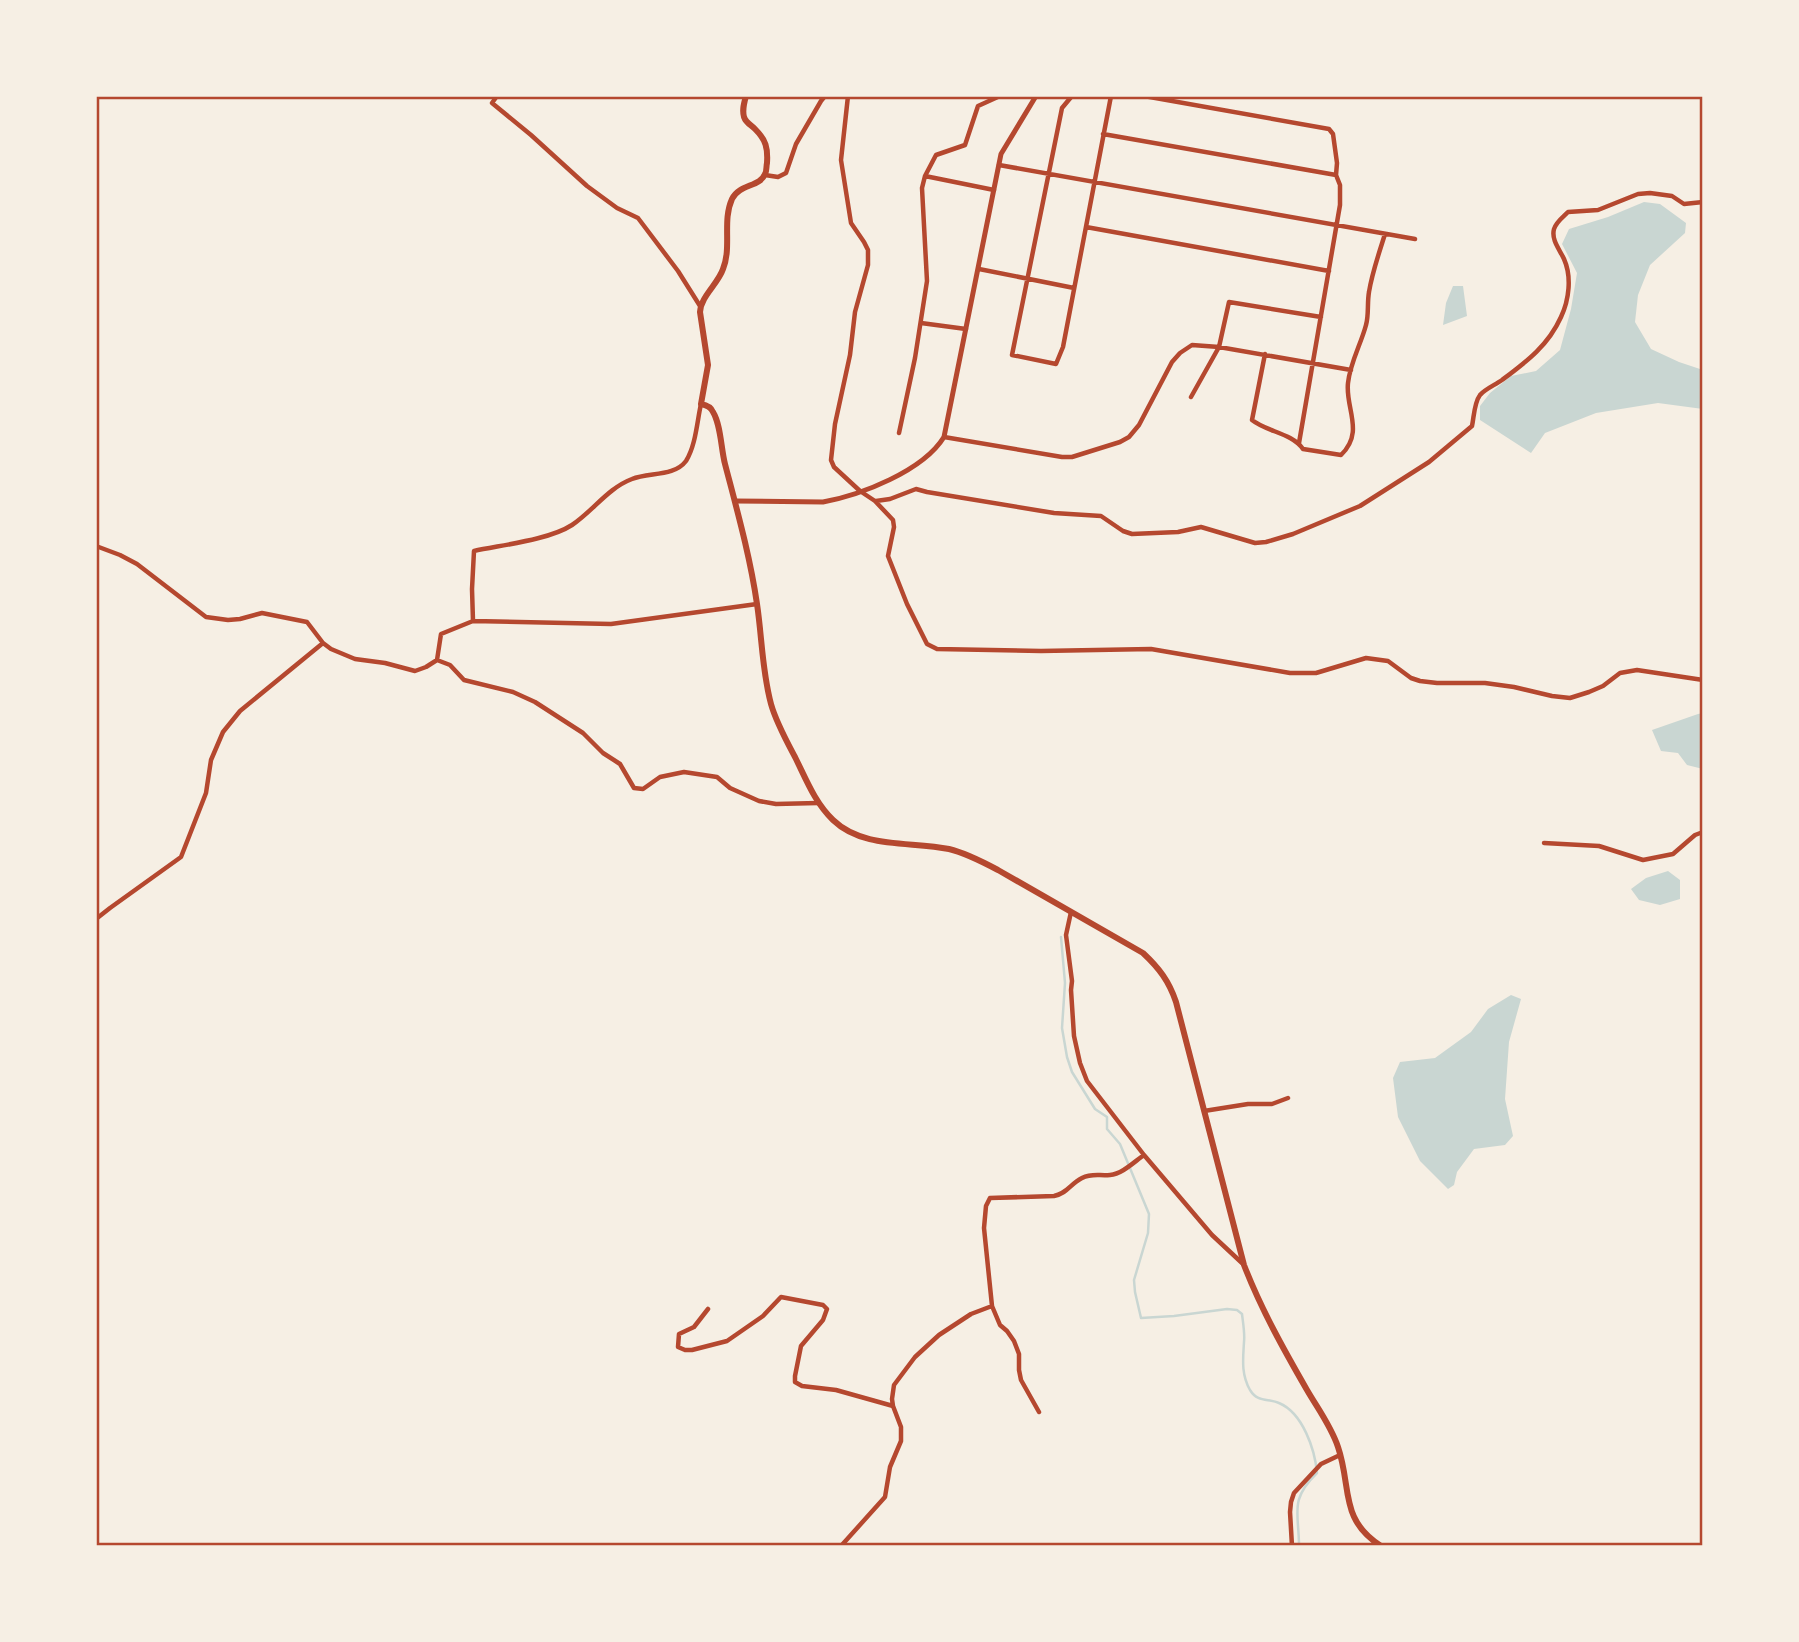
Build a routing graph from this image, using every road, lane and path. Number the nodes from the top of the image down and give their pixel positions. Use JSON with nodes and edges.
{"nodes":[{"id":1,"x":497,"y":96,"type":"edge"},
{"id":2,"x":746,"y":96,"type":"edge"},
{"id":3,"x":825,"y":96,"type":"edge"},
{"id":4,"x":848,"y":96,"type":"edge"},
{"id":5,"x":1000,"y":96,"type":"edge"},
{"id":6,"x":1036,"y":96,"type":"edge"},
{"id":7,"x":1072,"y":96,"type":"edge"},
{"id":8,"x":1111,"y":96,"type":"edge"},
{"id":9,"x":1144,"y":96,"type":"edge"},
{"id":10,"x":1103,"y":134,"type":"junction"},
{"id":11,"x":999,"y":165,"type":"junction"},
{"id":12,"x":1048,"y":174,"type":"junction"},
{"id":13,"x":765,"y":175,"type":"junction"},
{"id":14,"x":1336,"y":175,"type":"junction"},
{"id":15,"x":925,"y":176,"type":"junction"},
{"id":16,"x":1094,"y":182,"type":"junction"},
{"id":17,"x":994,"y":190,"type":"junction"},
{"id":18,"x":1703,"y":202,"type":"edge"},
{"id":19,"x":1337,"y":226,"type":"junction"},
{"id":20,"x":1086,"y":227,"type":"junction"},
{"id":21,"x":1385,"y":234,"type":"junction"},
{"id":22,"x":1415,"y":239,"type":"dead end"},
{"id":23,"x":979,"y":269,"type":"junction"},
{"id":24,"x":1329,"y":271,"type":"junction"},
{"id":25,"x":1027,"y":279,"type":"junction"},
{"id":26,"x":1074,"y":288,"type":"junction"},
{"id":27,"x":700,"y":306,"type":"junction"},
{"id":28,"x":1321,"y":317,"type":"junction"},
{"id":29,"x":921,"y":323,"type":"junction"},
{"id":30,"x":966,"y":329,"type":"junction"},
{"id":31,"x":1219,"y":347,"type":"junction"},
{"id":32,"x":1265,"y":354,"type":"junction"},
{"id":33,"x":1313,"y":363,"type":"junction"},
{"id":34,"x":1350,"y":370,"type":"junction"},
{"id":35,"x":1191,"y":397,"type":"dead end"},
{"id":36,"x":701,"y":404,"type":"junction"},
{"id":37,"x":899,"y":433,"type":"dead end"},
{"id":38,"x":944,"y":437,"type":"junction"},
{"id":39,"x":1299,"y":443,"type":"junction"},
{"id":40,"x":860,"y":491,"type":"junction"},
{"id":41,"x":735,"y":501,"type":"junction"},
{"id":42,"x":875,"y":501,"type":"junction"},
{"id":43,"x":96,"y":546,"type":"edge"},
{"id":44,"x":757,"y":604,"type":"junction"},
{"id":45,"x":473,"y":621,"type":"junction"},
{"id":46,"x":323,"y":643,"type":"junction"},
{"id":47,"x":437,"y":660,"type":"junction"},
{"id":48,"x":1703,"y":680,"type":"edge"},
{"id":49,"x":818,"y":803,"type":"junction"},
{"id":50,"x":1703,"y":832,"type":"edge"},
{"id":51,"x":1544,"y":843,"type":"dead end"},
{"id":52,"x":1071,"y":912,"type":"junction"},
{"id":53,"x":96,"y":919,"type":"edge"},
{"id":54,"x":1288,"y":1098,"type":"dead end"},
{"id":55,"x":1204,"y":1111,"type":"junction"},
{"id":56,"x":1144,"y":1155,"type":"junction"},
{"id":57,"x":1244,"y":1265,"type":"junction"},
{"id":58,"x":992,"y":1306,"type":"junction"},
{"id":59,"x":708,"y":1309,"type":"dead end"},
{"id":60,"x":893,"y":1406,"type":"junction"},
{"id":61,"x":1039,"y":1412,"type":"dead end"},
{"id":62,"x":1340,"y":1455,"type":"junction"},
{"id":63,"x":841,"y":1546,"type":"edge"},
{"id":64,"x":1292,"y":1546,"type":"edge"},
{"id":65,"x":1381,"y":1546,"type":"edge"}],
"edges":[{"from":1,"to":27,"type":"street"},
{"from":2,"to":13,"type":"main road"},
{"from":3,"to":13,"type":"street"},
{"from":4,"to":40,"type":"street"},
{"from":5,"to":15,"type":"street"},
{"from":6,"to":11,"type":"street"},
{"from":7,"to":12,"type":"street"},
{"from":8,"to":10,"type":"street"},
{"from":9,"to":14,"type":"street"},
{"from":10,"to":14,"type":"street"},
{"from":10,"to":16,"type":"street"},
{"from":11,"to":12,"type":"street"},
{"from":11,"to":17,"type":"street"},
{"from":12,"to":16,"type":"street"},
{"from":12,"to":25,"type":"street"},
{"from":13,"to":27,"type":"main road"},
{"from":14,"to":19,"type":"street"},
{"from":15,"to":17,"type":"street"},
{"from":15,"to":29,"type":"street"},
{"from":16,"to":19,"type":"street"},
{"from":16,"to":20,"type":"street"},
{"from":17,"to":23,"type":"street"},
{"from":18,"to":42,"type":"street"},
{"from":19,"to":21,"type":"street"},
{"from":19,"to":24,"type":"street"},
{"from":20,"to":24,"type":"street"},
{"from":20,"to":26,"type":"street"},
{"from":21,"to":22,"type":"street"},
{"from":21,"to":34,"type":"street"},
{"from":23,"to":25,"type":"street"},
{"from":23,"to":30,"type":"street"},
{"from":24,"to":28,"type":"street"},
{"from":25,"to":26,"type":"street"},
{"from":25,"to":26,"type":"street"},
{"from":27,"to":36,"type":"main road"},
{"from":28,"to":31,"type":"street"},
{"from":28,"to":33,"type":"street"},
{"from":29,"to":30,"type":"street"},
{"from":29,"to":37,"type":"street"},
{"from":30,"to":38,"type":"street"},
{"from":31,"to":32,"type":"street"},
{"from":31,"to":35,"type":"street"},
{"from":31,"to":38,"type":"street"},
{"from":32,"to":33,"type":"street"},
{"from":32,"to":39,"type":"street"},
{"from":33,"to":34,"type":"street"},
{"from":33,"to":39,"type":"street"},
{"from":34,"to":39,"type":"street"},
{"from":36,"to":41,"type":"main road"},
{"from":36,"to":45,"type":"street"},
{"from":38,"to":40,"type":"street"},
{"from":40,"to":41,"type":"street"},
{"from":40,"to":42,"type":"street"},
{"from":41,"to":44,"type":"main road"},
{"from":42,"to":48,"type":"street"},
{"from":43,"to":46,"type":"street"},
{"from":44,"to":45,"type":"street"},
{"from":44,"to":49,"type":"main road"},
{"from":45,"to":47,"type":"street"},
{"from":46,"to":47,"type":"street"},
{"from":46,"to":53,"type":"street"},
{"from":47,"to":49,"type":"street"},
{"from":49,"to":52,"type":"main road"},
{"from":50,"to":51,"type":"street"},
{"from":52,"to":55,"type":"main road"},
{"from":52,"to":56,"type":"street"},
{"from":54,"to":55,"type":"street"},
{"from":55,"to":57,"type":"main road"},
{"from":56,"to":57,"type":"street"},
{"from":56,"to":58,"type":"street"},
{"from":57,"to":62,"type":"main road"},
{"from":58,"to":60,"type":"street"},
{"from":58,"to":61,"type":"street"},
{"from":59,"to":60,"type":"street"},
{"from":60,"to":63,"type":"street"},
{"from":62,"to":64,"type":"street"},
{"from":62,"to":65,"type":"main road"}]}
